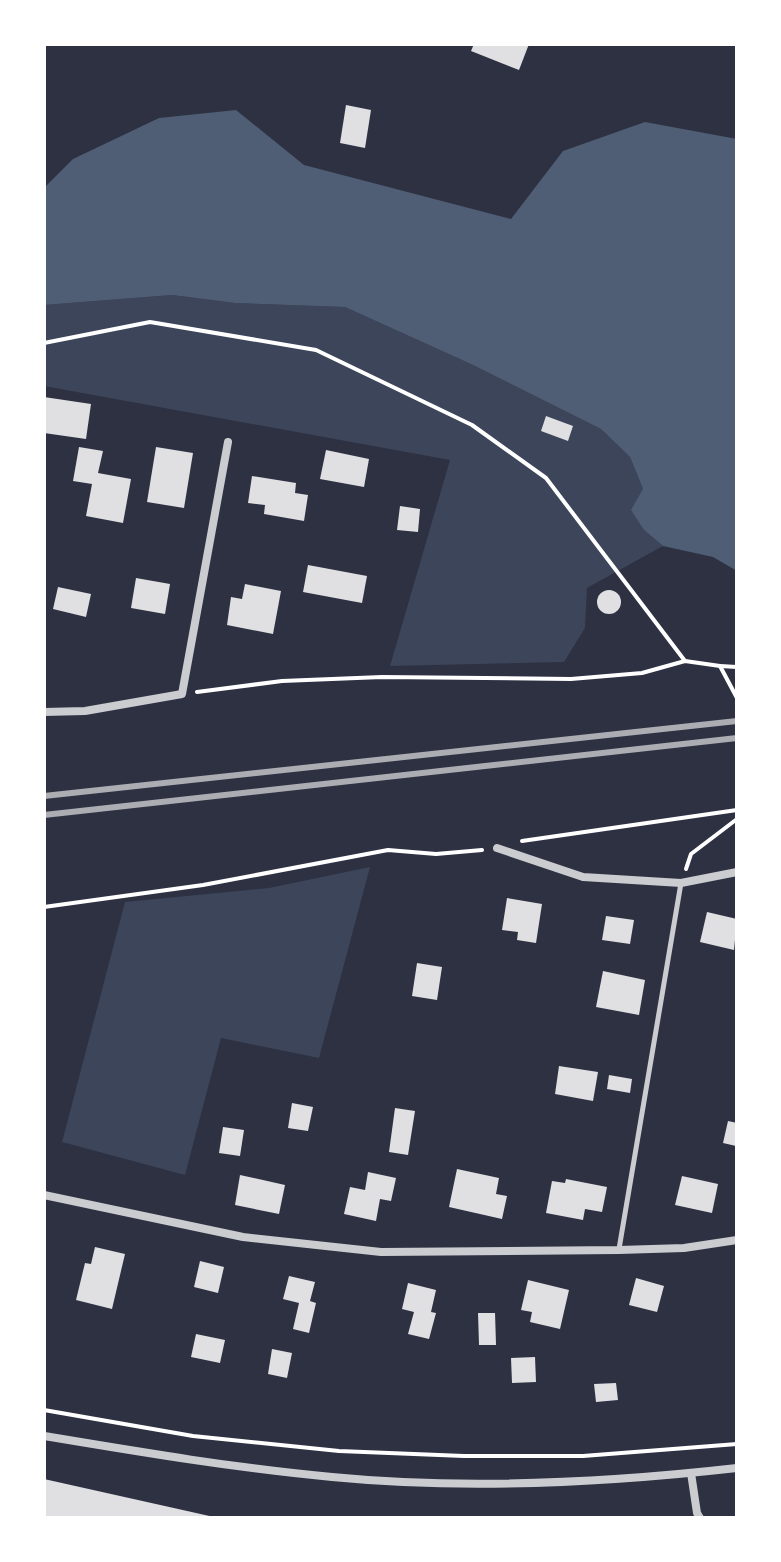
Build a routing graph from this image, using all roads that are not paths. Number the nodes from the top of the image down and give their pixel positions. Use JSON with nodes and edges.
{"nodes":[{"id":1,"x":228,"y":442,"type":"dead end"},
{"id":2,"x":44,"y":712,"type":"edge"},
{"id":3,"x":497,"y":848,"type":"road end"},
{"id":4,"x":737,"y":872,"type":"edge"},
{"id":5,"x":681,"y":883,"type":"junction"},
{"id":6,"x":44,"y":1195,"type":"edge"},
{"id":7,"x":737,"y":1240,"type":"edge"},
{"id":8,"x":619,"y":1250,"type":"junction"},
{"id":9,"x":44,"y":1436,"type":"edge"},
{"id":10,"x":737,"y":1468,"type":"edge"},
{"id":11,"x":691,"y":1473,"type":"junction"},
{"id":12,"x":700,"y":1518,"type":"edge"}],
"edges":[{"from":1,"to":2,"type":"street"},
{"from":3,"to":5,"type":"street"},
{"from":4,"to":5,"type":"street"},
{"from":5,"to":8,"type":"lane"},
{"from":6,"to":8,"type":"street"},
{"from":7,"to":8,"type":"street"},
{"from":9,"to":11,"type":"street"},
{"from":10,"to":11,"type":"street"},
{"from":11,"to":12,"type":"street"}]}
